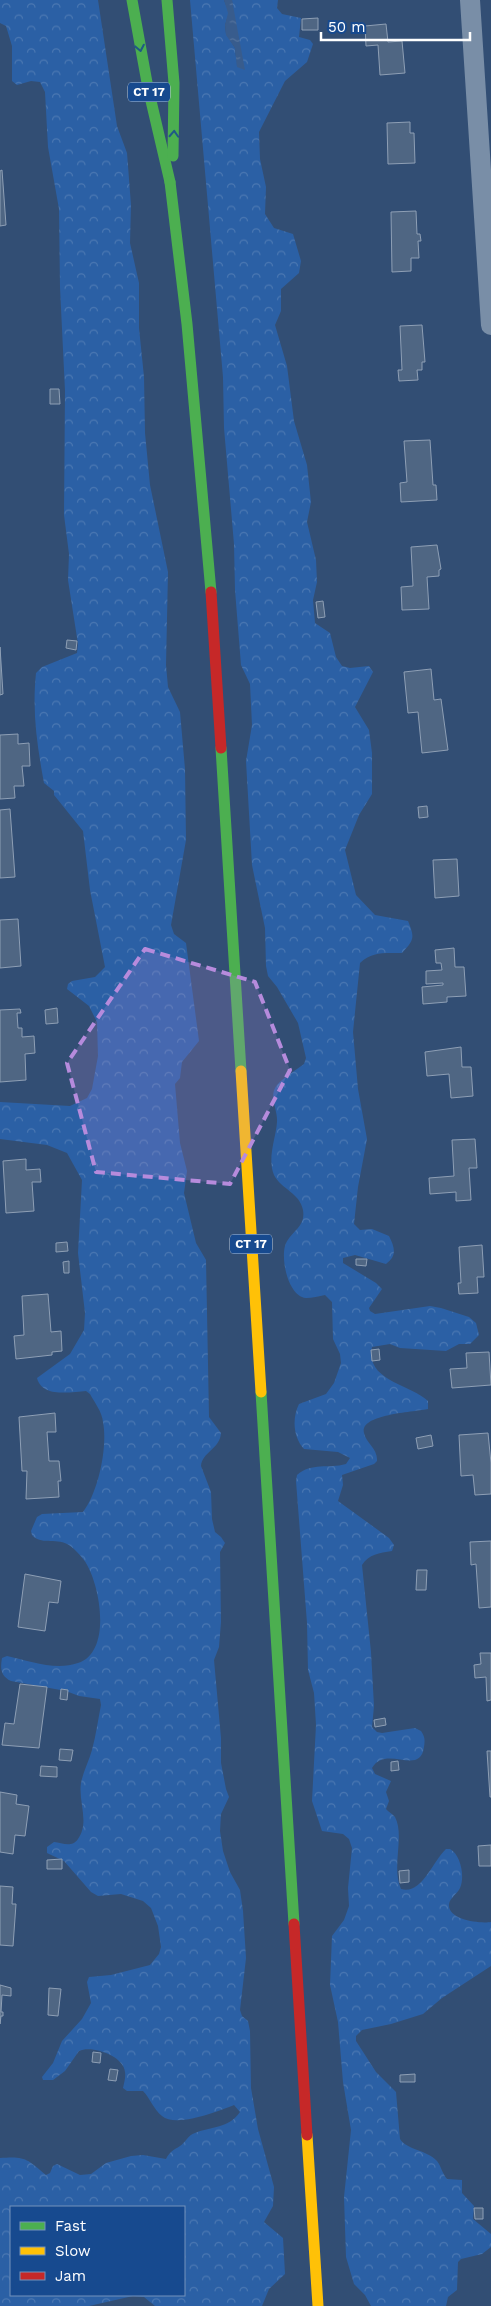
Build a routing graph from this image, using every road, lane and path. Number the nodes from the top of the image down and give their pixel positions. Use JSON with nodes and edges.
{"nodes":[{"id":1,"x":132,"y":0,"type":"edge"},
{"id":2,"x":168,"y":0,"type":"edge"},
{"id":3,"x":470,"y":0,"type":"edge"},
{"id":4,"x":170,"y":182,"type":"junction"},
{"id":5,"x":491,"y":325,"type":"edge"},
{"id":6,"x":318,"y":2306,"type":"edge"}],
"edges":[{"from":1,"to":4,"type":"main road","number":"CT 17","one_way":true},
{"from":4,"to":2,"type":"main road","number":"CT 17","one_way":true},
{"from":3,"to":5,"type":"street"},
{"from":4,"to":6,"type":"main road","number":"CT 17"}]}
